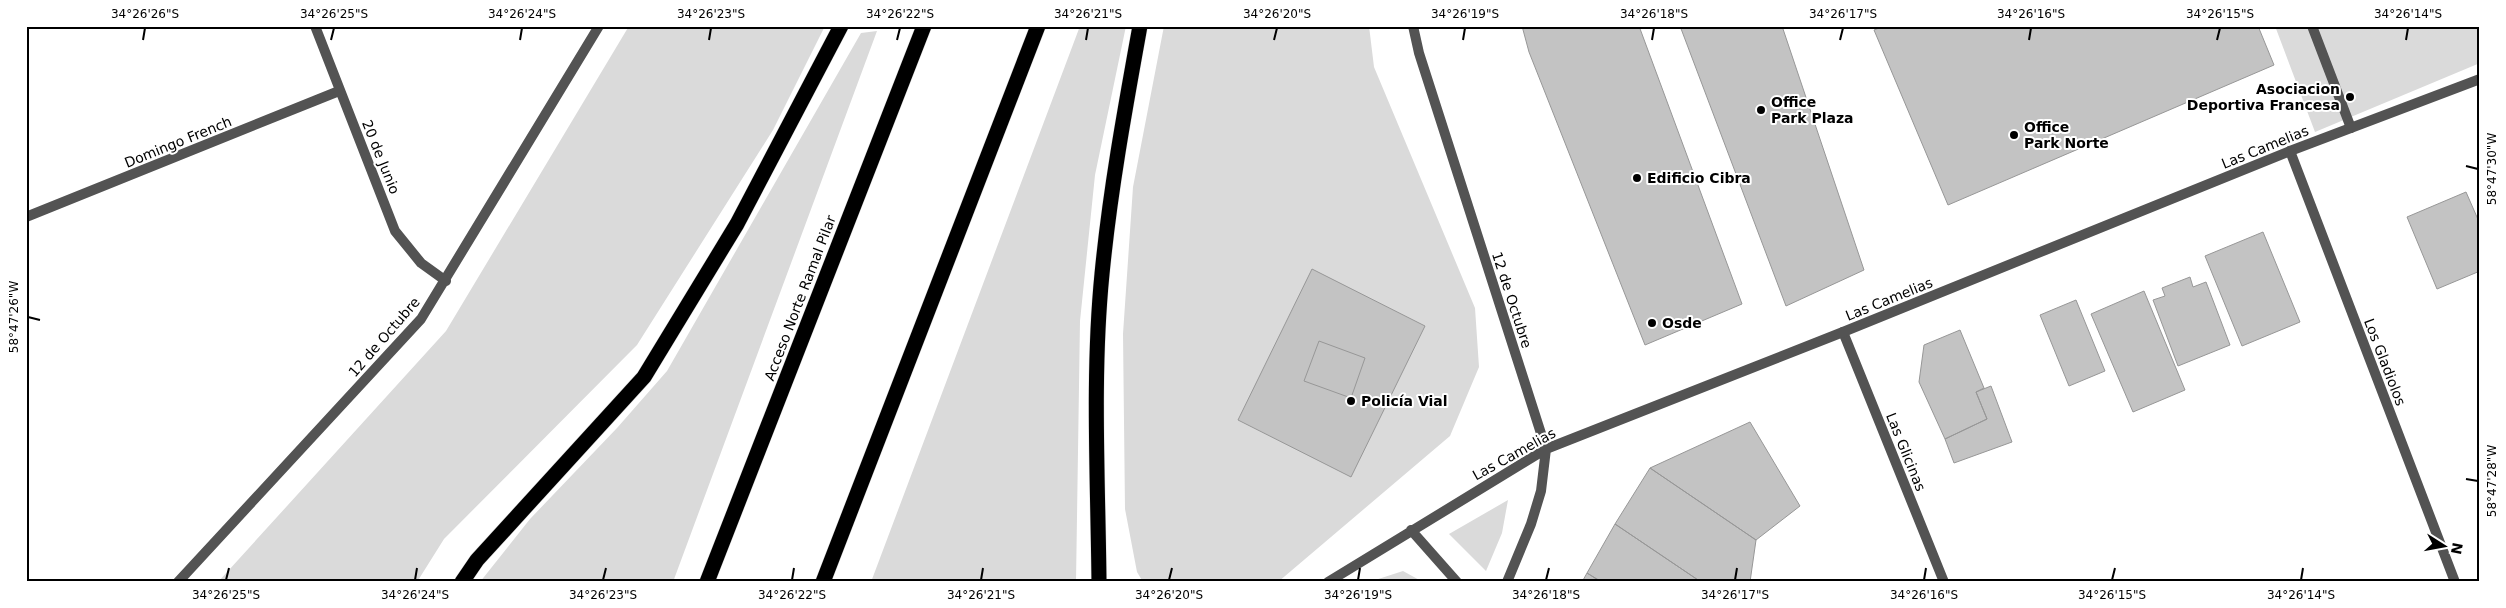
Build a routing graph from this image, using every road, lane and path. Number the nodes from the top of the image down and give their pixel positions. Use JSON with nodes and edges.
{"nodes":[{"id":1,"x":315,"y":26,"type":"edge"},
{"id":2,"x":599,"y":26,"type":"edge"},
{"id":3,"x":841,"y":26,"type":"edge"},
{"id":4,"x":924,"y":26,"type":"edge"},
{"id":5,"x":1038,"y":26,"type":"edge"},
{"id":6,"x":1140,"y":26,"type":"edge"},
{"id":7,"x":1413,"y":26,"type":"edge"},
{"id":8,"x":2312,"y":26,"type":"edge"},
{"id":9,"x":2480,"y":79,"type":"edge"},
{"id":10,"x":340,"y":92,"type":"junction"},
{"id":11,"x":2351,"y":128,"type":"junction"},
{"id":12,"x":2290,"y":151,"type":"junction"},
{"id":13,"x":26,"y":217,"type":"edge"},
{"id":14,"x":446,"y":282,"type":"junction"},
{"id":15,"x":1843,"y":332,"type":"junction"},
{"id":16,"x":1546,"y":449,"type":"junction"},
{"id":17,"x":1411,"y":530,"type":"junction"},
{"id":18,"x":178,"y":582,"type":"edge"},
{"id":19,"x":462,"y":582,"type":"edge"},
{"id":20,"x":707,"y":582,"type":"edge"},
{"id":21,"x":822,"y":582,"type":"edge"},
{"id":22,"x":1099,"y":582,"type":"edge"},
{"id":23,"x":1328,"y":582,"type":"edge"},
{"id":24,"x":1456,"y":582,"type":"edge"},
{"id":25,"x":1506,"y":582,"type":"edge"},
{"id":26,"x":1944,"y":582,"type":"edge"},
{"id":27,"x":2455,"y":582,"type":"edge"}],
"edges":[{"from":1,"to":10,"type":"street","name":"20 de Junio"},
{"from":2,"to":14,"type":"street","name":"12 de Octubre"},
{"from":3,"to":19,"type":"highway"},
{"from":4,"to":20,"type":"highway","name":"Acceso Norte Ramal Pilar"},
{"from":5,"to":21,"type":"highway"},
{"from":6,"to":22,"type":"highway"},
{"from":7,"to":16,"type":"street","name":"12 de Octubre"},
{"from":8,"to":11,"type":"street"},
{"from":9,"to":11,"type":"street","name":"Las Camelias"},
{"from":10,"to":13,"type":"street","name":"Domingo French"},
{"from":10,"to":14,"type":"street","name":"20 de Junio"},
{"from":11,"to":12,"type":"street","name":"Las Camelias"},
{"from":12,"to":15,"type":"street","name":"Las Camelias"},
{"from":12,"to":27,"type":"street","name":"Los Gladiolos"},
{"from":14,"to":18,"type":"street","name":"12 de Octubre"},
{"from":15,"to":16,"type":"street","name":"Las Camelias"},
{"from":15,"to":26,"type":"street","name":"Las Glicinas"},
{"from":16,"to":17,"type":"street","name":"Las Camelias"},
{"from":16,"to":25,"type":"street","name":"12 de Octubre"},
{"from":17,"to":23,"type":"street","name":"Las Camelias"},
{"from":17,"to":24,"type":"street"}]}
